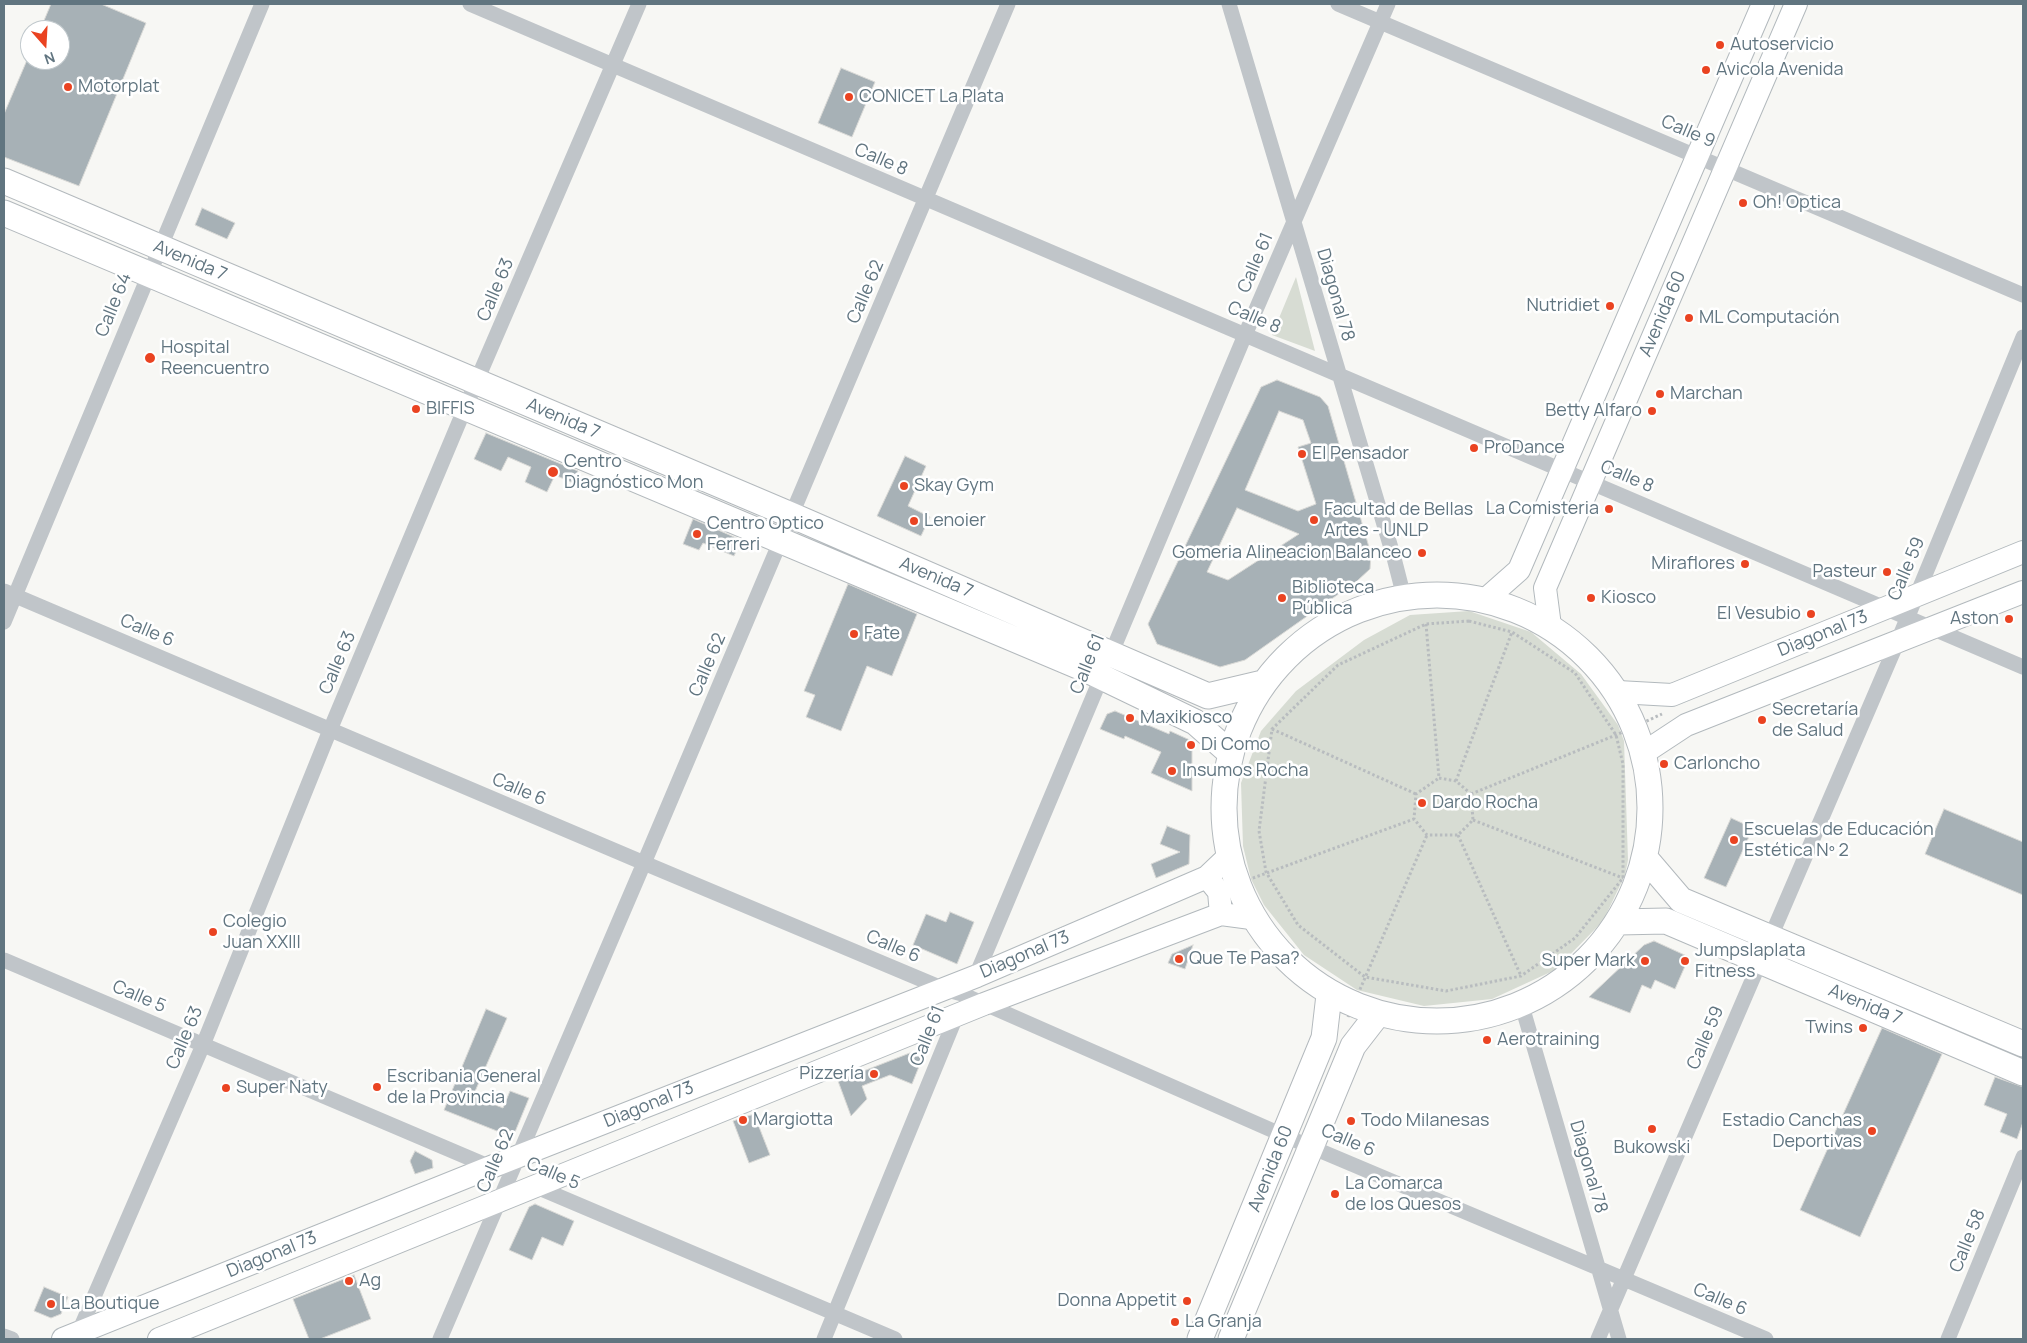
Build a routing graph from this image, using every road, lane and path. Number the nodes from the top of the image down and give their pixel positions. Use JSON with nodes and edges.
{"nodes":[{"id":1,"x":262,"y":4,"type":"edge"},
{"id":2,"x":470,"y":4,"type":"edge"},
{"id":3,"x":639,"y":4,"type":"edge"},
{"id":4,"x":1008,"y":4,"type":"edge"},
{"id":5,"x":1229,"y":4,"type":"edge"},
{"id":6,"x":1338,"y":4,"type":"edge"},
{"id":7,"x":1388,"y":4,"type":"edge"},
{"id":8,"x":1763,"y":4,"type":"edge"},
{"id":9,"x":1796,"y":4,"type":"edge"},
{"id":10,"x":1380,"y":22,"type":"junction"},
{"id":11,"x":613,"y":64,"type":"junction"},
{"id":12,"x":1697,"y":156,"type":"junction"},
{"id":13,"x":1726,"y":169,"type":"junction"},
{"id":14,"x":4,"y":181,"type":"edge"},
{"id":15,"x":926,"y":199,"type":"junction"},
{"id":16,"x":4,"y":214,"type":"edge"},
{"id":17,"x":1294,"y":221,"type":"junction"},
{"id":18,"x":158,"y":248,"type":"junction"},
{"id":19,"x":147,"y":274,"type":"junction"},
{"id":20,"x":2023,"y":295,"type":"edge"},
{"id":21,"x":1245,"y":335,"type":"junction"},
{"id":22,"x":2023,"y":337,"type":"edge"},
{"id":23,"x":1339,"y":374,"type":"junction"},
{"id":24,"x":476,"y":382,"type":"junction"},
{"id":25,"x":465,"y":408,"type":"junction"},
{"id":26,"x":1563,"y":470,"type":"junction"},
{"id":27,"x":1591,"y":482,"type":"junction"},
{"id":28,"x":791,"y":515,"type":"junction"},
{"id":29,"x":780,"y":541,"type":"junction"},
{"id":30,"x":2023,"y":552,"type":"edge"},
{"id":31,"x":2023,"y":592,"type":"edge"},
{"id":32,"x":10,"y":593,"type":"edge"},
{"id":33,"x":1916,"y":596,"type":"junction"},
{"id":34,"x":1404,"y":597,"type":"junction"},
{"id":35,"x":1485,"y":600,"type":"junction"},
{"id":36,"x":1886,"y":608,"type":"junction"},
{"id":37,"x":1907,"y":617,"type":"junction"},
{"id":38,"x":4,"y":622,"type":"edge"},
{"id":39,"x":1426,"y":624,"type":"junction"},
{"id":40,"x":1550,"y":626,"type":"junction"},
{"id":41,"x":1933,"y":628,"type":"junction"},
{"id":42,"x":1512,"y":632,"type":"junction"},
{"id":43,"x":1897,"y":643,"type":"junction"},
{"id":44,"x":1108,"y":666,"type":"junction"},
{"id":45,"x":2023,"y":667,"type":"edge"},
{"id":46,"x":1263,"y":683,"type":"junction"},
{"id":47,"x":1618,"y":692,"type":"junction"},
{"id":48,"x":1672,"y":695,"type":"junction"},
{"id":49,"x":1686,"y":725,"type":"junction"},
{"id":50,"x":1272,"y":729,"type":"junction"},
{"id":51,"x":330,"y":730,"type":"junction"},
{"id":52,"x":1616,"y":735,"type":"junction"},
{"id":53,"x":1229,"y":752,"type":"junction"},
{"id":54,"x":1645,"y":752,"type":"junction"},
{"id":55,"x":1439,"y":778,"type":"junction"},
{"id":56,"x":1456,"y":780,"type":"junction"},
{"id":57,"x":1416,"y":794,"type":"junction"},
{"id":58,"x":1471,"y":794,"type":"junction"},
{"id":59,"x":1414,"y":819,"type":"junction"},
{"id":60,"x":1473,"y":820,"type":"junction"},
{"id":61,"x":1427,"y":835,"type":"junction"},
{"id":62,"x":1458,"y":836,"type":"junction"},
{"id":63,"x":1227,"y":858,"type":"junction"},
{"id":64,"x":1646,"y":859,"type":"junction"},
{"id":65,"x":644,"y":863,"type":"junction"},
{"id":66,"x":1266,"y":872,"type":"junction"},
{"id":67,"x":1207,"y":877,"type":"junction"},
{"id":68,"x":1623,"y":878,"type":"junction"},
{"id":69,"x":1221,"y":914,"type":"junction"},
{"id":70,"x":1252,"y":918,"type":"junction"},
{"id":71,"x":1620,"y":922,"type":"junction"},
{"id":72,"x":1770,"y":937,"type":"junction"},
{"id":73,"x":4,"y":960,"type":"edge"},
{"id":74,"x":1760,"y":960,"type":"junction"},
{"id":75,"x":977,"y":976,"type":"junction"},
{"id":76,"x":1521,"y":976,"type":"junction"},
{"id":77,"x":1366,"y":977,"type":"junction"},
{"id":78,"x":944,"y":989,"type":"junction"},
{"id":79,"x":1330,"y":995,"type":"junction"},
{"id":80,"x":969,"y":1005,"type":"junction"},
{"id":81,"x":1352,"y":1006,"type":"junction"},
{"id":82,"x":1522,"y":1006,"type":"junction"},
{"id":83,"x":1376,"y":1015,"type":"junction"},
{"id":84,"x":1324,"y":1038,"type":"junction"},
{"id":85,"x":2023,"y":1044,"type":"edge"},
{"id":86,"x":203,"y":1045,"type":"junction"},
{"id":87,"x":1353,"y":1046,"type":"junction"},
{"id":88,"x":2023,"y":1073,"type":"edge"},
{"id":89,"x":1285,"y":1136,"type":"junction"},
{"id":90,"x":1312,"y":1147,"type":"junction"},
{"id":91,"x":2023,"y":1157,"type":"edge"},
{"id":92,"x":506,"y":1167,"type":"junction"},
{"id":93,"x":536,"y":1187,"type":"junction"},
{"id":94,"x":499,"y":1201,"type":"junction"},
{"id":95,"x":1597,"y":1268,"type":"junction"},
{"id":96,"x":1624,"y":1279,"type":"junction"},
{"id":97,"x":1610,"y":1310,"type":"junction"},
{"id":98,"x":835,"y":1314,"type":"junction"},
{"id":99,"x":4,"y":1336,"type":"edge"},
{"id":100,"x":72,"y":1337,"type":"edge"},
{"id":101,"x":12,"y":1339,"type":"edge"},
{"id":102,"x":159,"y":1339,"type":"edge"},
{"id":103,"x":440,"y":1339,"type":"edge"},
{"id":104,"x":824,"y":1339,"type":"edge"},
{"id":105,"x":895,"y":1339,"type":"edge"},
{"id":106,"x":1200,"y":1339,"type":"edge"},
{"id":107,"x":1231,"y":1339,"type":"edge"},
{"id":108,"x":1598,"y":1339,"type":"edge"},
{"id":109,"x":1619,"y":1339,"type":"edge"},
{"id":110,"x":1766,"y":1339,"type":"edge"},
{"id":111,"x":1948,"y":1339,"type":"edge"}],
"edges":[{"from":1,"to":18,"type":"street","name":"Calle 64"},
{"from":2,"to":11,"type":"street","name":"Calle 8"},
{"from":3,"to":11,"type":"street","name":"Calle 63"},
{"from":4,"to":15,"type":"street","name":"Calle 62"},
{"from":5,"to":17,"type":"street","name":"Diagonal 78"},
{"from":6,"to":10,"type":"street","name":"Calle 9"},
{"from":7,"to":10,"type":"street","name":"Calle 61"},
{"from":8,"to":12,"type":"main road","name":"Avenida 60"},
{"from":9,"to":13,"type":"main road","name":"Avenida 60"},
{"from":10,"to":12,"type":"street","name":"Calle 9"},
{"from":10,"to":17,"type":"street","name":"Calle 61"},
{"from":11,"to":15,"type":"street","name":"Calle 8"},
{"from":11,"to":24,"type":"street","name":"Calle 63"},
{"from":12,"to":13,"type":"street","name":"Calle 9"},
{"from":12,"to":26,"type":"main road","name":"Avenida 60"},
{"from":13,"to":20,"type":"street","name":"Calle 9"},
{"from":13,"to":27,"type":"main road","name":"Avenida 60"},
{"from":14,"to":18,"type":"main road","name":"Avenida 7"},
{"from":15,"to":21,"type":"street","name":"Calle 8"},
{"from":15,"to":28,"type":"street","name":"Calle 62"},
{"from":16,"to":19,"type":"main road","name":"Avenida 7"},
{"from":17,"to":21,"type":"street","name":"Calle 61"},
{"from":17,"to":23,"type":"street","name":"Diagonal 78"},
{"from":18,"to":19,"type":"street","name":"Calle 64"},
{"from":18,"to":24,"type":"main road","name":"Avenida 7"},
{"from":19,"to":25,"type":"main road","name":"Avenida 7"},
{"from":19,"to":32,"type":"street","name":"Calle 64"},
{"from":21,"to":23,"type":"street","name":"Calle 8"},
{"from":21,"to":44,"type":"street","name":"Calle 61"},
{"from":22,"to":33,"type":"street","name":"Calle 59"},
{"from":23,"to":26,"type":"street","name":"Calle 8"},
{"from":23,"to":34,"type":"street","name":"Diagonal 78"},
{"from":24,"to":25,"type":"street","name":"Calle 63"},
{"from":24,"to":28,"type":"main road","name":"Avenida 7"},
{"from":25,"to":29,"type":"main road","name":"Avenida 7"},
{"from":25,"to":51,"type":"street","name":"Calle 63"},
{"from":26,"to":27,"type":"street","name":"Calle 8"},
{"from":26,"to":35,"type":"main road","name":"Avenida 60"},
{"from":27,"to":36,"type":"street","name":"Calle 8"},
{"from":27,"to":40,"type":"main road","name":"Avenida 60"},
{"from":28,"to":29,"type":"street","name":"Calle 62"},
{"from":28,"to":44,"type":"main road","name":"Avenida 7"},
{"from":29,"to":44,"type":"main road","name":"Avenida 7"},
{"from":29,"to":65,"type":"street","name":"Calle 62"},
{"from":30,"to":33,"type":"main road","name":"Diagonal 73"},
{"from":31,"to":41,"type":"main road","name":"Diagonal 73"},
{"from":32,"to":38,"type":"street","name":"Calle 64"},
{"from":32,"to":51,"type":"street","name":"Calle 6"},
{"from":33,"to":36,"type":"main road","name":"Diagonal 73"},
{"from":33,"to":37,"type":"street","name":"Calle 59"},
{"from":34,"to":35,"type":"main road"},
{"from":34,"to":46,"type":"main road"},
{"from":35,"to":40,"type":"main road"},
{"from":36,"to":37,"type":"street","name":"Calle 8"},
{"from":36,"to":48,"type":"main road","name":"Diagonal 73"},
{"from":37,"to":41,"type":"street","name":"Calle 8"},
{"from":37,"to":43,"type":"street","name":"Calle 59"},
{"from":39,"to":42,"type":"path"},
{"from":39,"to":50,"type":"path"},
{"from":39,"to":55,"type":"path"},
{"from":40,"to":47,"type":"main road"},
{"from":41,"to":43,"type":"main road","name":"Diagonal 73"},
{"from":41,"to":45,"type":"street","name":"Calle 8"},
{"from":42,"to":52,"type":"path"},
{"from":42,"to":56,"type":"path"},
{"from":43,"to":49,"type":"main road","name":"Diagonal 73"},
{"from":43,"to":72,"type":"street","name":"Calle 59"},
{"from":44,"to":46,"type":"main road","name":"Avenida 7"},
{"from":44,"to":53,"type":"main road","name":"Avenida 7"},
{"from":44,"to":75,"type":"street","name":"Calle 61"},
{"from":46,"to":53,"type":"main road"},
{"from":47,"to":48,"type":"main road","name":"Diagonal 73"},
{"from":47,"to":54,"type":"main road"},
{"from":48,"to":49,"type":"main road"},
{"from":49,"to":54,"type":"main road","name":"Diagonal 73"},
{"from":50,"to":57,"type":"path"},
{"from":50,"to":66,"type":"path"},
{"from":51,"to":65,"type":"street","name":"Calle 6"},
{"from":51,"to":86,"type":"street","name":"Calle 63"},
{"from":52,"to":58,"type":"path"},
{"from":52,"to":68,"type":"path"},
{"from":53,"to":63,"type":"main road"},
{"from":54,"to":64,"type":"main road"},
{"from":55,"to":56,"type":"path"},
{"from":55,"to":57,"type":"path"},
{"from":56,"to":58,"type":"path"},
{"from":57,"to":59,"type":"path"},
{"from":58,"to":60,"type":"path"},
{"from":59,"to":61,"type":"path"},
{"from":59,"to":66,"type":"path"},
{"from":60,"to":62,"type":"path"},
{"from":60,"to":68,"type":"path"},
{"from":61,"to":62,"type":"path"},
{"from":61,"to":77,"type":"path"},
{"from":62,"to":76,"type":"path"},
{"from":63,"to":67,"type":"main road","name":"Diagonal 73"},
{"from":63,"to":70,"type":"main road"},
{"from":64,"to":71,"type":"main road"},
{"from":64,"to":72,"type":"main road","name":"Avenida 7"},
{"from":65,"to":78,"type":"street","name":"Calle 6"},
{"from":65,"to":92,"type":"street","name":"Calle 62"},
{"from":66,"to":77,"type":"path"},
{"from":67,"to":69,"type":"main road"},
{"from":67,"to":75,"type":"main road","name":"Diagonal 73"},
{"from":68,"to":76,"type":"path"},
{"from":69,"to":70,"type":"main road","name":"Diagonal 73"},
{"from":69,"to":80,"type":"main road","name":"Diagonal 73"},
{"from":70,"to":79,"type":"main road"},
{"from":71,"to":74,"type":"main road","name":"Avenida 7"},
{"from":71,"to":82,"type":"main road"},
{"from":72,"to":74,"type":"street","name":"Calle 59"},
{"from":72,"to":85,"type":"main road","name":"Avenida 7"},
{"from":73,"to":86,"type":"street","name":"Calle 5"},
{"from":74,"to":88,"type":"main road","name":"Avenida 7"},
{"from":74,"to":96,"type":"street","name":"Calle 59"},
{"from":75,"to":78,"type":"main road","name":"Diagonal 73"},
{"from":75,"to":80,"type":"street","name":"Calle 61"},
{"from":76,"to":77,"type":"path"},
{"from":77,"to":81,"type":"path"},
{"from":78,"to":80,"type":"street","name":"Calle 6"},
{"from":78,"to":92,"type":"main road","name":"Diagonal 73"},
{"from":79,"to":81,"type":"main road"},
{"from":79,"to":84,"type":"main road","name":"Avenida 60"},
{"from":80,"to":89,"type":"street","name":"Calle 6"},
{"from":80,"to":93,"type":"main road","name":"Diagonal 73"},
{"from":80,"to":98,"type":"street","name":"Calle 61"},
{"from":81,"to":83,"type":"main road"},
{"from":82,"to":83,"type":"main road"},
{"from":82,"to":95,"type":"street","name":"Diagonal 78"},
{"from":83,"to":87,"type":"main road","name":"Avenida 60"},
{"from":84,"to":87,"type":"main road"},
{"from":84,"to":89,"type":"main road","name":"Avenida 60"},
{"from":86,"to":92,"type":"street","name":"Calle 5"},
{"from":86,"to":100,"type":"street","name":"Calle 63"},
{"from":87,"to":90,"type":"main road","name":"Avenida 60"},
{"from":89,"to":90,"type":"street","name":"Calle 6"},
{"from":89,"to":106,"type":"main road","name":"Avenida 60"},
{"from":90,"to":95,"type":"street","name":"Calle 6"},
{"from":90,"to":107,"type":"main road","name":"Avenida 60"},
{"from":91,"to":111,"type":"street","name":"Calle 58"},
{"from":92,"to":93,"type":"street","name":"Calle 5"},
{"from":92,"to":94,"type":"street","name":"Calle 62"},
{"from":92,"to":100,"type":"main road","name":"Diagonal 73"},
{"from":93,"to":94,"type":"main road","name":"Diagonal 73"},
{"from":93,"to":98,"type":"street","name":"Calle 5"},
{"from":94,"to":102,"type":"main road","name":"Diagonal 73"},
{"from":94,"to":103,"type":"street","name":"Calle 62"},
{"from":95,"to":96,"type":"street","name":"Calle 6"},
{"from":95,"to":97,"type":"street","name":"Diagonal 78"},
{"from":96,"to":97,"type":"street","name":"Calle 59"},
{"from":96,"to":110,"type":"street","name":"Calle 6"},
{"from":97,"to":108,"type":"street","name":"Calle 59"},
{"from":97,"to":109,"type":"street","name":"Diagonal 78"},
{"from":98,"to":104,"type":"street","name":"Calle 61"},
{"from":98,"to":105,"type":"street","name":"Calle 5"},
{"from":99,"to":101,"type":"street"}]}
